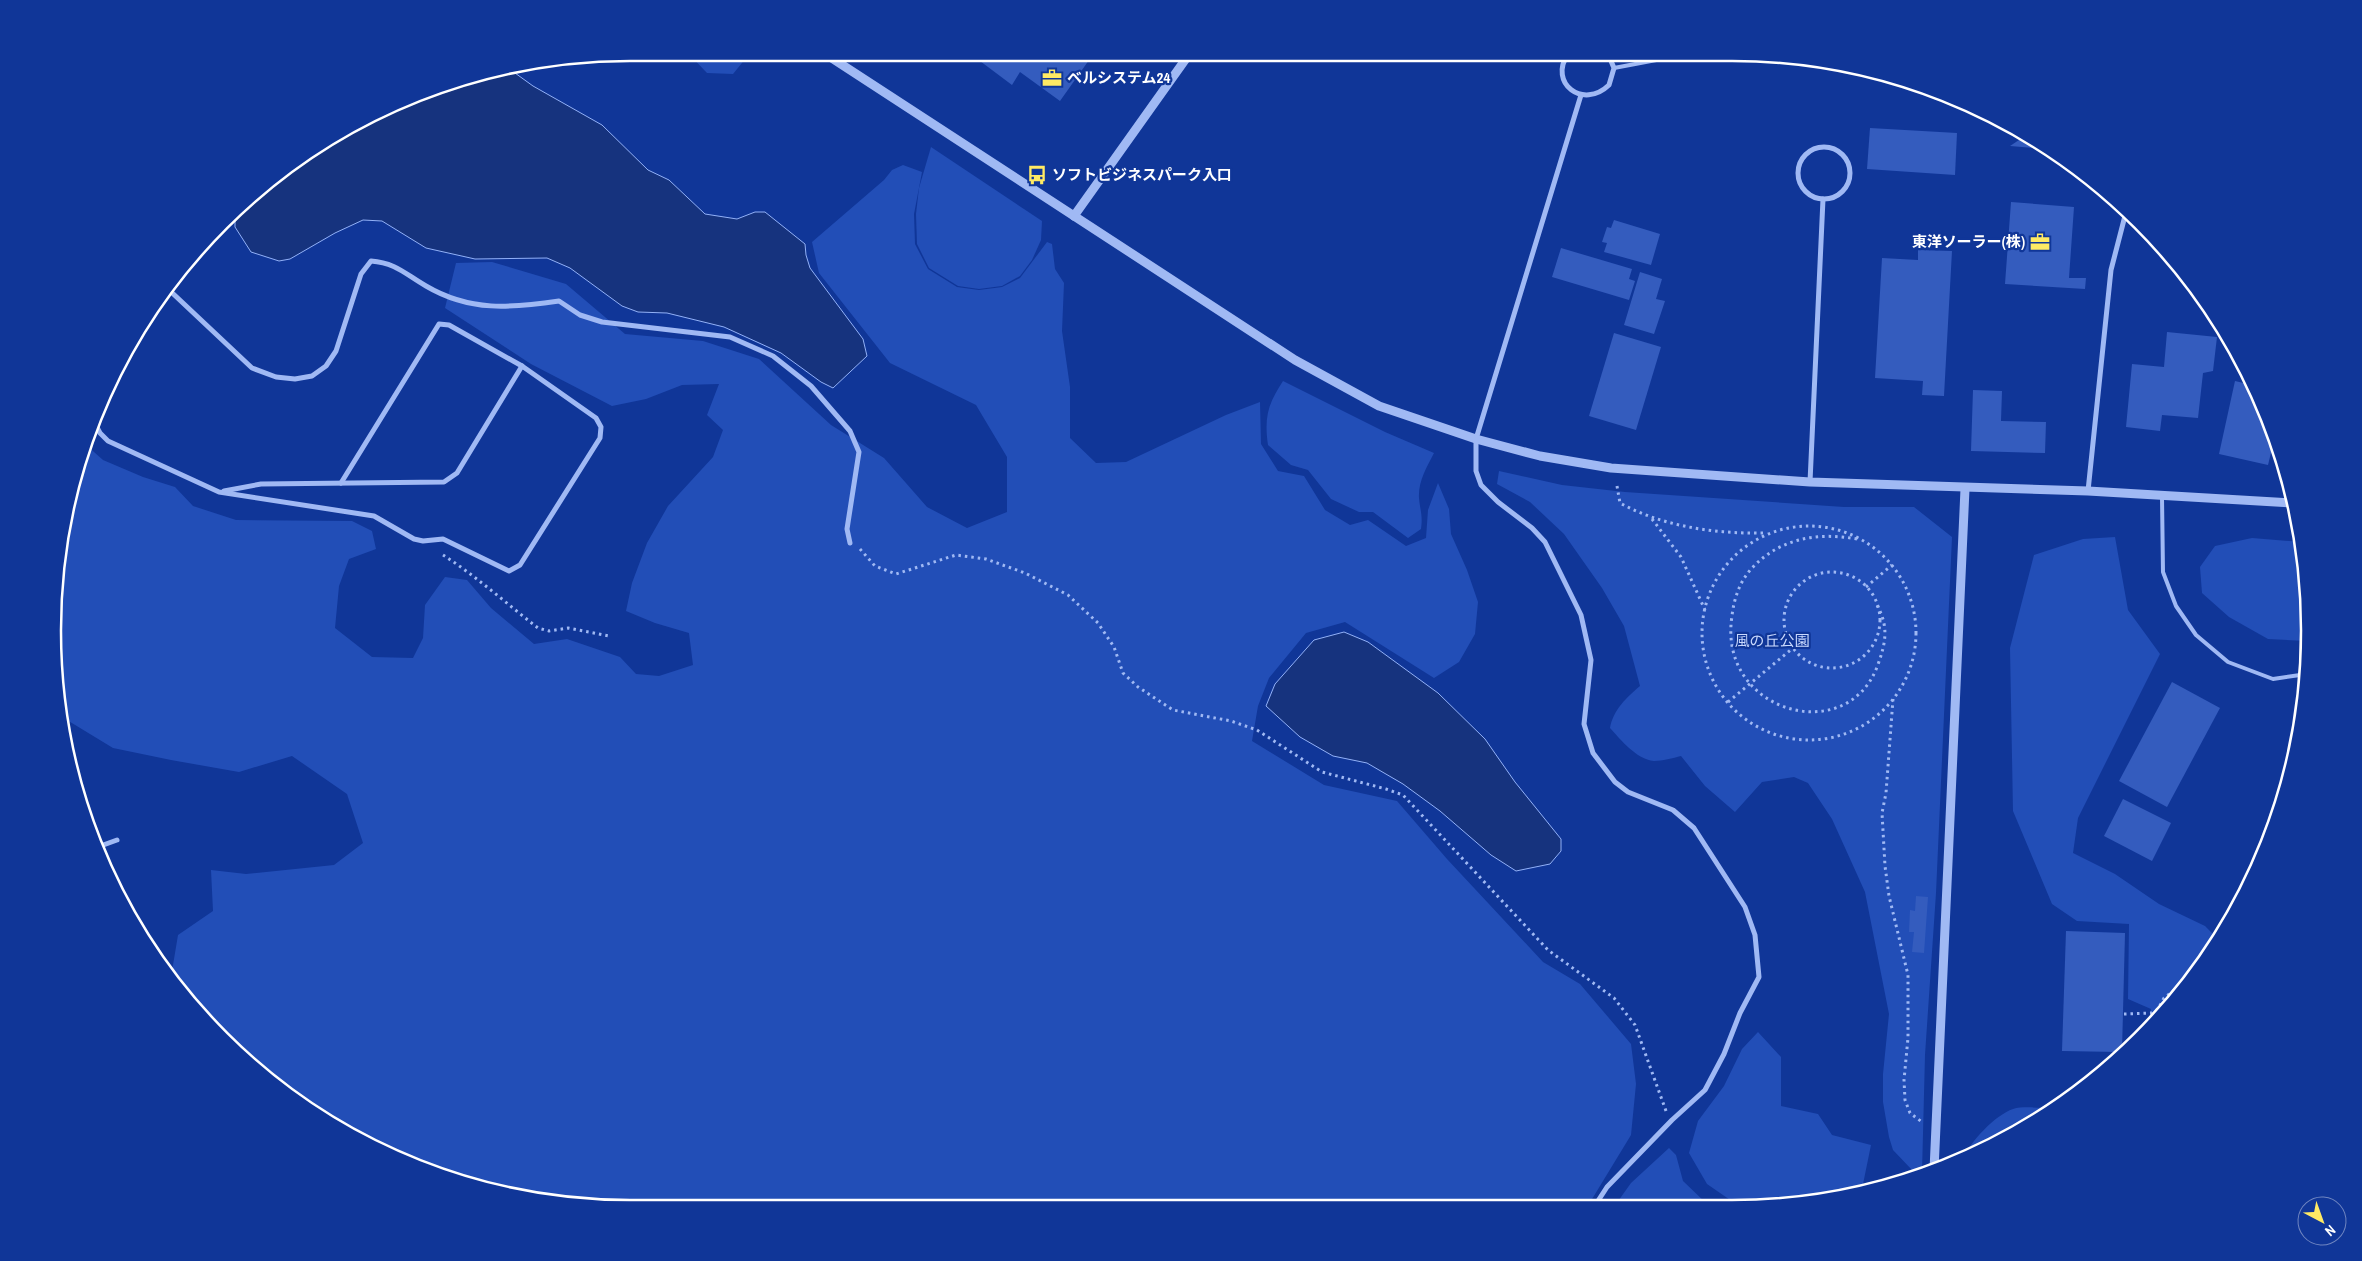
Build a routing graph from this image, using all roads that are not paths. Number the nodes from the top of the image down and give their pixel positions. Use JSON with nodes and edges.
{"nodes":[{"id":1,"x":836,"y":61,"type":"edge"},
{"id":2,"x":1184,"y":61,"type":"edge"},
{"id":3,"x":1564,"y":61,"type":"edge"},
{"id":4,"x":1611,"y":61,"type":"edge"},
{"id":5,"x":1651,"y":61,"type":"edge"},
{"id":6,"x":1614,"y":68,"type":"junction"},
{"id":7,"x":1582,"y":95,"type":"junction"},
{"id":8,"x":1823,"y":200,"type":"junction"},
{"id":9,"x":1074,"y":216,"type":"junction"},
{"id":10,"x":2124,"y":219,"type":"edge"},
{"id":11,"x":172,"y":293,"type":"edge"},
{"id":12,"x":522,"y":366,"type":"junction"},
{"id":13,"x":98,"y":430,"type":"edge"},
{"id":14,"x":1476,"y":439,"type":"junction"},
{"id":15,"x":1810,"y":482,"type":"junction"},
{"id":16,"x":340,"y":484,"type":"junction"},
{"id":17,"x":1965,"y":489,"type":"junction"},
{"id":18,"x":2088,"y":491,"type":"junction"},
{"id":19,"x":219,"y":492,"type":"junction"},
{"id":20,"x":2162,"y":495,"type":"junction"},
{"id":21,"x":2286,"y":503,"type":"edge"},
{"id":22,"x":850,"y":543,"type":"road end"},
{"id":23,"x":2299,"y":675,"type":"edge"},
{"id":24,"x":117,"y":840,"type":"dead end"},
{"id":25,"x":104,"y":845,"type":"edge"},
{"id":26,"x":1934,"y":1162,"type":"edge"},
{"id":27,"x":1599,"y":1200,"type":"edge"}],
"edges":[{"from":1,"to":9,"type":"street"},
{"from":2,"to":9,"type":"street"},
{"from":3,"to":7,"type":"street"},
{"from":4,"to":6,"type":"street"},
{"from":5,"to":6,"type":"lane"},
{"from":6,"to":7,"type":"street"},
{"from":7,"to":14,"type":"street"},
{"from":8,"to":8,"type":"street"},
{"from":8,"to":15,"type":"street"},
{"from":9,"to":14,"type":"street"},
{"from":10,"to":18,"type":"street"},
{"from":11,"to":22,"type":"street"},
{"from":12,"to":16,"type":"street"},
{"from":12,"to":16,"type":"street"},
{"from":12,"to":19,"type":"street"},
{"from":13,"to":19,"type":"street"},
{"from":14,"to":15,"type":"street"},
{"from":14,"to":27,"type":"street"},
{"from":15,"to":17,"type":"street"},
{"from":16,"to":19,"type":"street"},
{"from":17,"to":18,"type":"street"},
{"from":17,"to":26,"type":"street"},
{"from":18,"to":20,"type":"street"},
{"from":20,"to":21,"type":"street"},
{"from":20,"to":23,"type":"lane"},
{"from":24,"to":25,"type":"street"}]}
